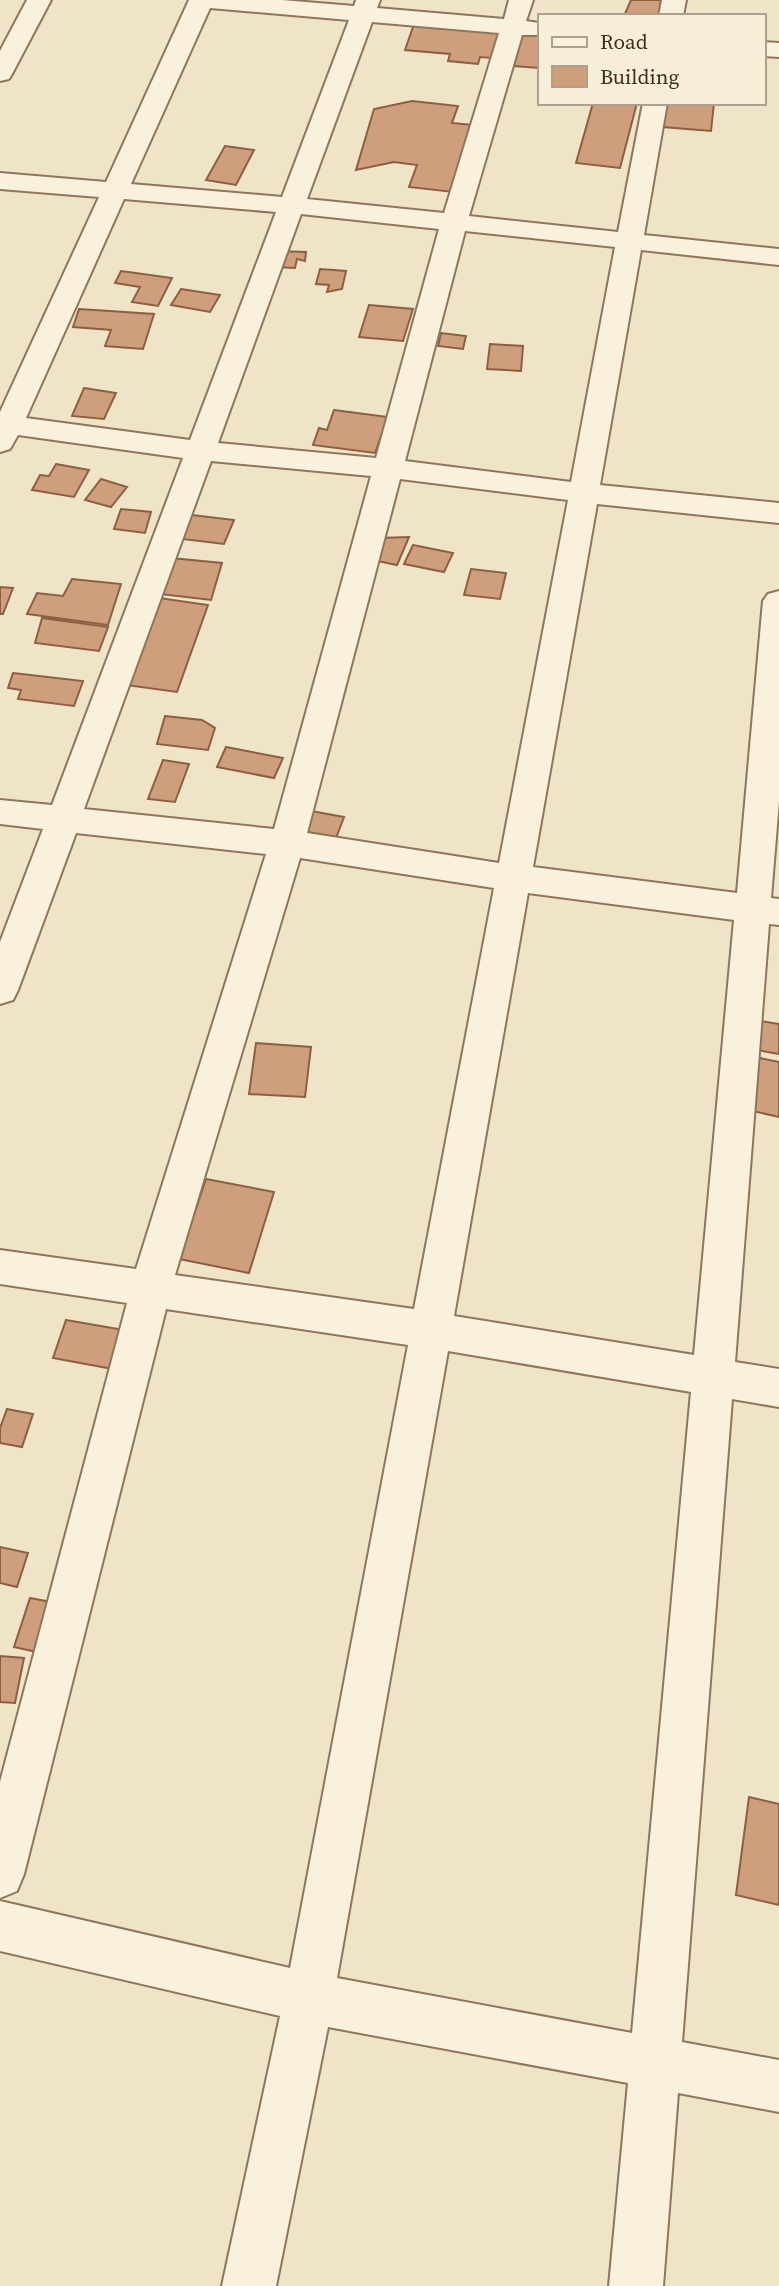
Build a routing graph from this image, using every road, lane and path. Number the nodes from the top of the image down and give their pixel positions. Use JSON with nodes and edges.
{"nodes":[{"id":1,"x":40,"y":0,"type":"edge"},
{"id":2,"x":202,"y":0,"type":"edge"},
{"id":3,"x":365,"y":7,"type":"edge"},
{"id":4,"x":524,"y":18,"type":"edge"},
{"id":5,"x":0,"y":74,"type":"edge"},
{"id":6,"x":655,"y":105,"type":"edge"},
{"id":7,"x":0,"y":180,"type":"edge"},
{"id":8,"x":114,"y":190,"type":"junction"},
{"id":9,"x":291,"y":205,"type":"junction"},
{"id":10,"x":454,"y":223,"type":"junction"},
{"id":11,"x":629,"y":241,"type":"junction"},
{"id":12,"x":779,"y":257,"type":"edge"},
{"id":13,"x":3,"y":431,"type":"edge"},
{"id":14,"x":201,"y":451,"type":"junction"},
{"id":15,"x":388,"y":468,"type":"junction"},
{"id":16,"x":584,"y":493,"type":"junction"},
{"id":17,"x":779,"y":513,"type":"edge"},
{"id":18,"x":779,"y":601,"type":"edge"},
{"id":19,"x":0,"y":812,"type":"edge"},
{"id":20,"x":64,"y":820,"type":"junction"},
{"id":21,"x":287,"y":843,"type":"junction"},
{"id":22,"x":514,"y":878,"type":"junction"},
{"id":23,"x":766,"y":911,"type":"edge"},
{"id":24,"x":0,"y":990,"type":"edge"},
{"id":25,"x":0,"y":1266,"type":"edge"},
{"id":26,"x":151,"y":1287,"type":"junction"},
{"id":27,"x":431,"y":1330,"type":"junction"},
{"id":28,"x":714,"y":1377,"type":"junction"},
{"id":29,"x":779,"y":1388,"type":"edge"},
{"id":30,"x":0,"y":1874,"type":"edge"},
{"id":31,"x":0,"y":1926,"type":"edge"},
{"id":32,"x":309,"y":1998,"type":"junction"},
{"id":33,"x":656,"y":2063,"type":"junction"},
{"id":34,"x":779,"y":2086,"type":"edge"},
{"id":35,"x":249,"y":2286,"type":"edge"},
{"id":36,"x":636,"y":2286,"type":"edge"}],
"edges":[{"from":1,"to":5,"type":"street"},
{"from":2,"to":3,"type":"street"},
{"from":2,"to":8,"type":"street"},
{"from":3,"to":4,"type":"street"},
{"from":3,"to":9,"type":"street"},
{"from":4,"to":10,"type":"street"},
{"from":6,"to":11,"type":"street"},
{"from":7,"to":8,"type":"street"},
{"from":8,"to":9,"type":"street"},
{"from":8,"to":13,"type":"street"},
{"from":9,"to":10,"type":"street"},
{"from":9,"to":14,"type":"street"},
{"from":10,"to":11,"type":"street"},
{"from":10,"to":15,"type":"street"},
{"from":11,"to":12,"type":"street"},
{"from":11,"to":16,"type":"street"},
{"from":13,"to":14,"type":"street"},
{"from":14,"to":15,"type":"street"},
{"from":14,"to":20,"type":"street"},
{"from":15,"to":16,"type":"street"},
{"from":15,"to":21,"type":"street"},
{"from":16,"to":17,"type":"street"},
{"from":16,"to":22,"type":"street"},
{"from":18,"to":23,"type":"street"},
{"from":19,"to":20,"type":"street"},
{"from":20,"to":21,"type":"street"},
{"from":20,"to":24,"type":"street"},
{"from":21,"to":22,"type":"street"},
{"from":21,"to":26,"type":"street"},
{"from":22,"to":23,"type":"street"},
{"from":22,"to":27,"type":"street"},
{"from":23,"to":28,"type":"street"},
{"from":25,"to":26,"type":"street"},
{"from":26,"to":27,"type":"street"},
{"from":26,"to":30,"type":"street"},
{"from":27,"to":28,"type":"street"},
{"from":27,"to":32,"type":"street"},
{"from":28,"to":29,"type":"street"},
{"from":28,"to":33,"type":"street"},
{"from":31,"to":32,"type":"street"},
{"from":32,"to":33,"type":"street"},
{"from":32,"to":35,"type":"street"},
{"from":33,"to":34,"type":"street"},
{"from":33,"to":36,"type":"street"}]}
